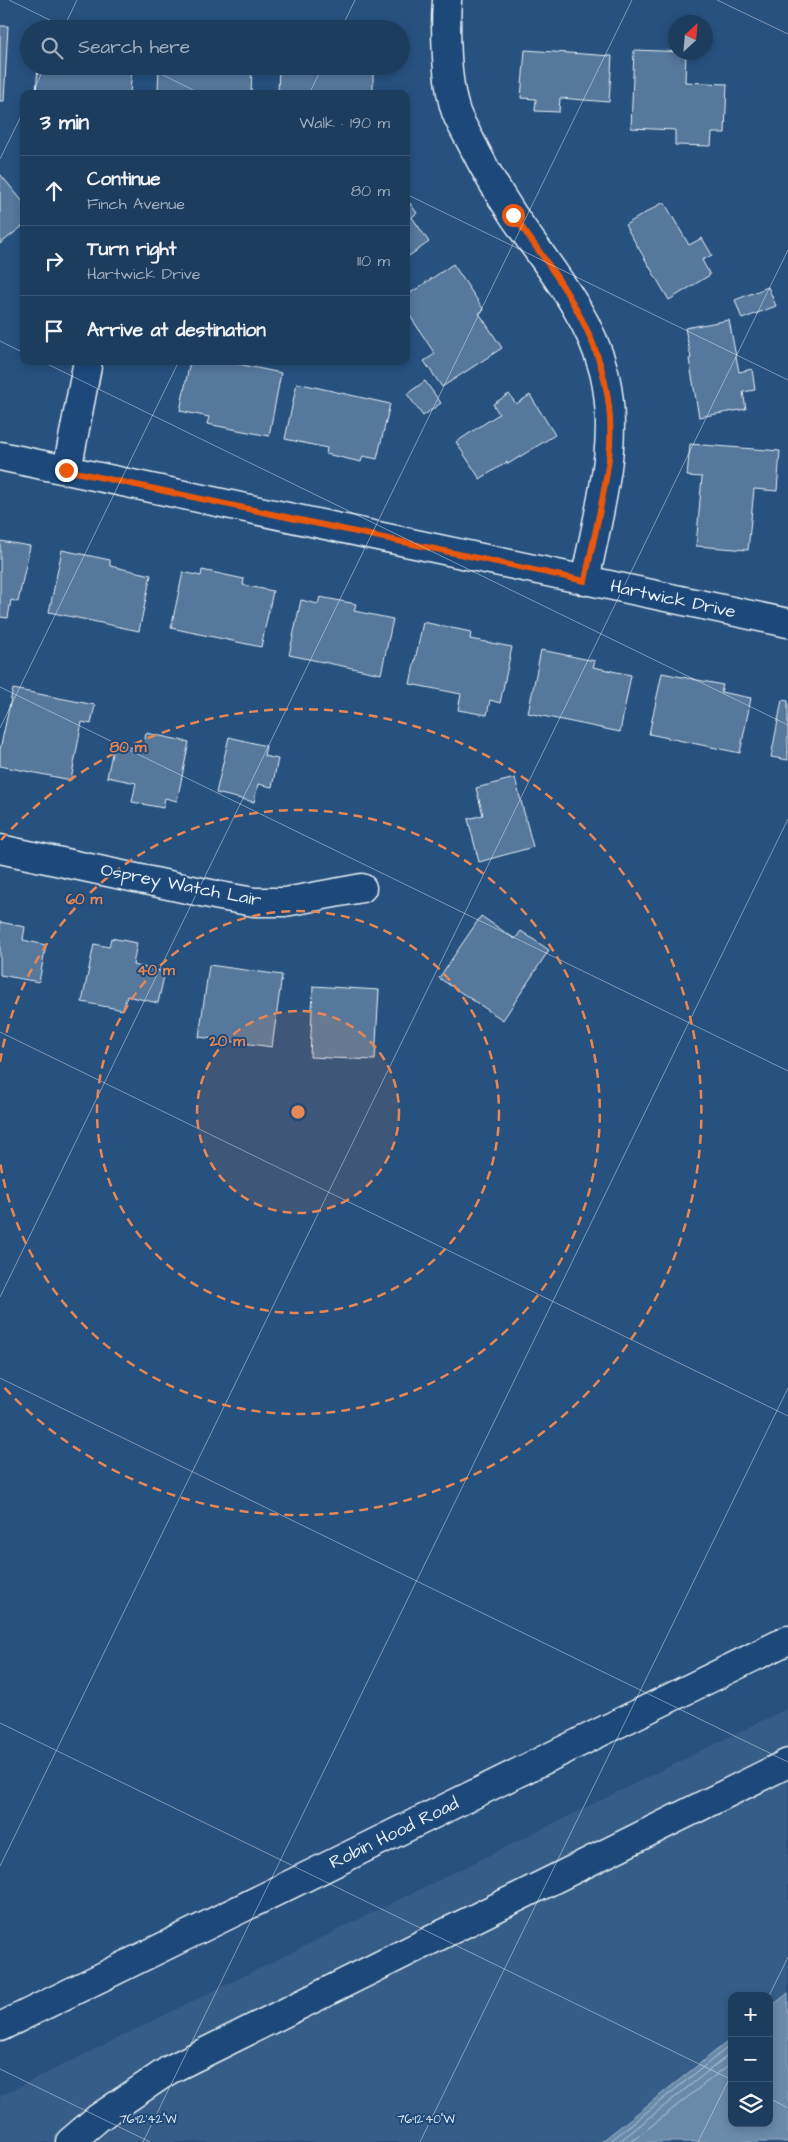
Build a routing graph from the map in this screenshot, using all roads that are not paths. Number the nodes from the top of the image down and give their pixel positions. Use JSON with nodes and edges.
{"nodes":[{"id":1,"x":447,"y":0,"type":"edge"},
{"id":2,"x":87,"y":365,"type":"edge"},
{"id":3,"x":0,"y":456,"type":"edge"},
{"id":4,"x":66,"y":470,"type":"junction"},
{"id":5,"x":585,"y":581,"type":"junction"},
{"id":6,"x":788,"y":623,"type":"edge"},
{"id":7,"x":0,"y":849,"type":"edge"},
{"id":8,"x":362,"y":888,"type":"dead end"},
{"id":9,"x":788,"y":1640,"type":"edge"},
{"id":10,"x":788,"y":1763,"type":"edge"},
{"id":11,"x":0,"y":2027,"type":"edge"},
{"id":12,"x":70,"y":2142,"type":"edge"}],
"edges":[{"from":1,"to":5,"type":"street"},
{"from":2,"to":4,"type":"street"},
{"from":3,"to":4,"type":"street","name":"Hartwick Drive"},
{"from":4,"to":5,"type":"street","name":"Hartwick Drive"},
{"from":5,"to":6,"type":"street","name":"Hartwick Drive"},
{"from":7,"to":8,"type":"street","name":"Osprey Watch Lair"},
{"from":9,"to":11,"type":"street","name":"Robin Hood Road"},
{"from":10,"to":12,"type":"street"}]}
